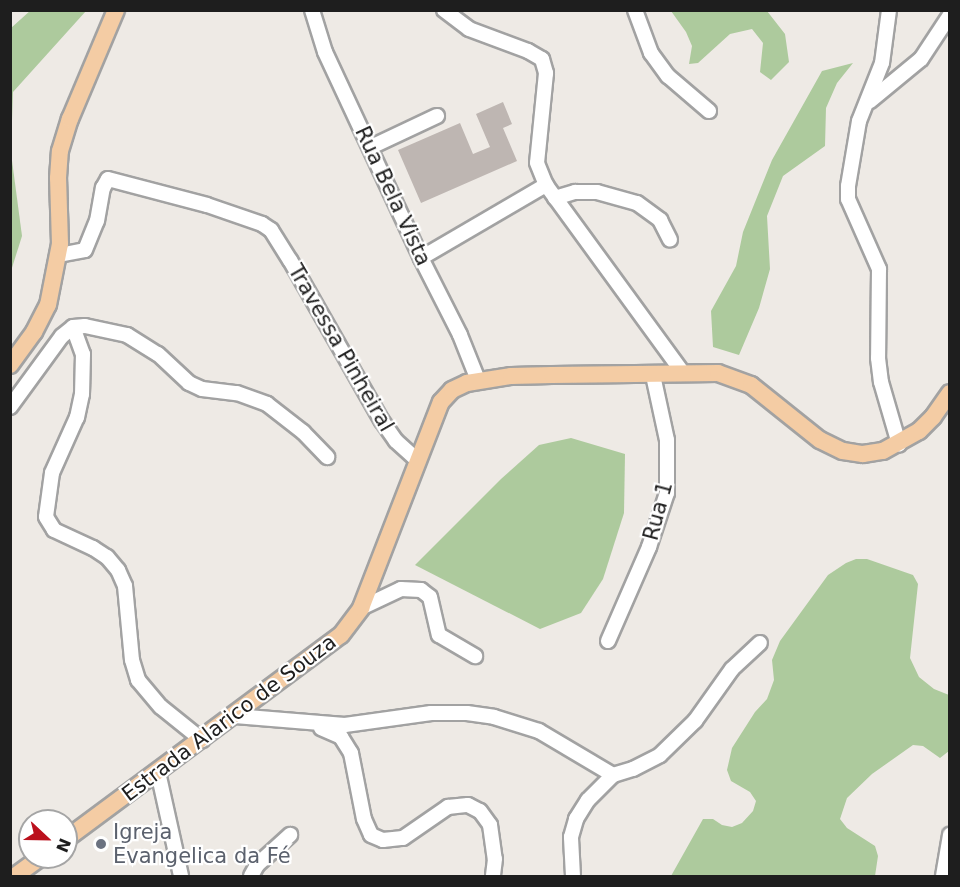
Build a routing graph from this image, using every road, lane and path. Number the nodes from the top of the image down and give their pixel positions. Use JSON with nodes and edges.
{"nodes":[{"id":1,"x":116,"y":10,"type":"edge"},
{"id":2,"x":312,"y":10,"type":"edge"},
{"id":3,"x":444,"y":10,"type":"edge"},
{"id":4,"x":635,"y":10,"type":"edge"},
{"id":5,"x":889,"y":10,"type":"edge"},
{"id":6,"x":950,"y":15,"type":"edge"},
{"id":7,"x":865,"y":105,"type":"junction"},
{"id":8,"x":709,"y":111,"type":"dead end"},
{"id":9,"x":437,"y":117,"type":"dead end"},
{"id":10,"x":371,"y":147,"type":"junction"},
{"id":11,"x":546,"y":185,"type":"junction"},
{"id":12,"x":555,"y":198,"type":"junction"},
{"id":13,"x":670,"y":240,"type":"dead end"},
{"id":14,"x":59,"y":255,"type":"junction"},
{"id":15,"x":421,"y":258,"type":"junction"},
{"id":16,"x":73,"y":327,"type":"junction"},
{"id":17,"x":10,"y":365,"type":"edge"},
{"id":18,"x":684,"y":374,"type":"junction"},
{"id":19,"x":652,"y":375,"type":"junction"},
{"id":20,"x":478,"y":380,"type":"junction"},
{"id":21,"x":950,"y":393,"type":"edge"},
{"id":22,"x":10,"y":407,"type":"edge"},
{"id":23,"x":899,"y":444,"type":"junction"},
{"id":24,"x":327,"y":457,"type":"dead end"},
{"id":25,"x":417,"y":460,"type":"junction"},
{"id":26,"x":361,"y":608,"type":"junction"},
{"id":27,"x":608,"y":641,"type":"dead end"},
{"id":28,"x":760,"y":644,"type":"dead end"},
{"id":29,"x":475,"y":656,"type":"dead end"},
{"id":30,"x":235,"y":716,"type":"junction"},
{"id":31,"x":302,"y":722,"type":"junction"},
{"id":32,"x":202,"y":740,"type":"junction"},
{"id":33,"x":158,"y":772,"type":"junction"},
{"id":34,"x":613,"y":775,"type":"junction"},
{"id":35,"x":78,"y":830,"type":"edge"},
{"id":36,"x":290,"y":835,"type":"dead end"},
{"id":37,"x":950,"y":836,"type":"edge"},
{"id":38,"x":948,"y":857,"type":"edge"},
{"id":39,"x":181,"y":876,"type":"edge"},
{"id":40,"x":250,"y":876,"type":"edge"},
{"id":41,"x":493,"y":876,"type":"edge"},
{"id":42,"x":573,"y":876,"type":"edge"},
{"id":43,"x":943,"y":876,"type":"edge"}],
"edges":[{"from":1,"to":14,"type":"main road"},
{"from":2,"to":10,"type":"street","name":"Rua Bela Vista"},
{"from":3,"to":11,"type":"street"},
{"from":4,"to":8,"type":"street"},
{"from":5,"to":7,"type":"street"},
{"from":6,"to":7,"type":"street"},
{"from":7,"to":23,"type":"street"},
{"from":9,"to":10,"type":"street"},
{"from":10,"to":15,"type":"street","name":"Rua Bela Vista"},
{"from":11,"to":12,"type":"street"},
{"from":11,"to":15,"type":"street"},
{"from":12,"to":13,"type":"street"},
{"from":12,"to":18,"type":"street"},
{"from":14,"to":17,"type":"main road"},
{"from":14,"to":25,"type":"street","name":"Travessa Pinheiral"},
{"from":15,"to":20,"type":"street","name":"Rua Bela Vista"},
{"from":16,"to":22,"type":"street"},
{"from":16,"to":24,"type":"street"},
{"from":16,"to":32,"type":"street"},
{"from":18,"to":19,"type":"main road","name":"Estrada Alarico de Souza"},
{"from":18,"to":23,"type":"main road","name":"Estrada Alarico de Souza"},
{"from":19,"to":20,"type":"main road","name":"Estrada Alarico de Souza"},
{"from":19,"to":27,"type":"street","name":"Rua 1"},
{"from":20,"to":25,"type":"main road","name":"Estrada Alarico de Souza"},
{"from":21,"to":23,"type":"main road","name":"Estrada Alarico de Souza"},
{"from":25,"to":26,"type":"main road","name":"Estrada Alarico de Souza"},
{"from":26,"to":29,"type":"street"},
{"from":26,"to":30,"type":"main road","name":"Estrada Alarico de Souza"},
{"from":28,"to":34,"type":"street"},
{"from":30,"to":31,"type":"street"},
{"from":30,"to":32,"type":"main road","name":"Estrada Alarico de Souza"},
{"from":31,"to":34,"type":"street"},
{"from":31,"to":41,"type":"street"},
{"from":32,"to":33,"type":"main road","name":"Estrada Alarico de Souza"},
{"from":33,"to":35,"type":"main road","name":"Estrada Alarico de Souza"},
{"from":33,"to":39,"type":"street"},
{"from":34,"to":42,"type":"street"},
{"from":36,"to":40,"type":"street"},
{"from":37,"to":38,"type":"street"},
{"from":38,"to":43,"type":"street"}]}
